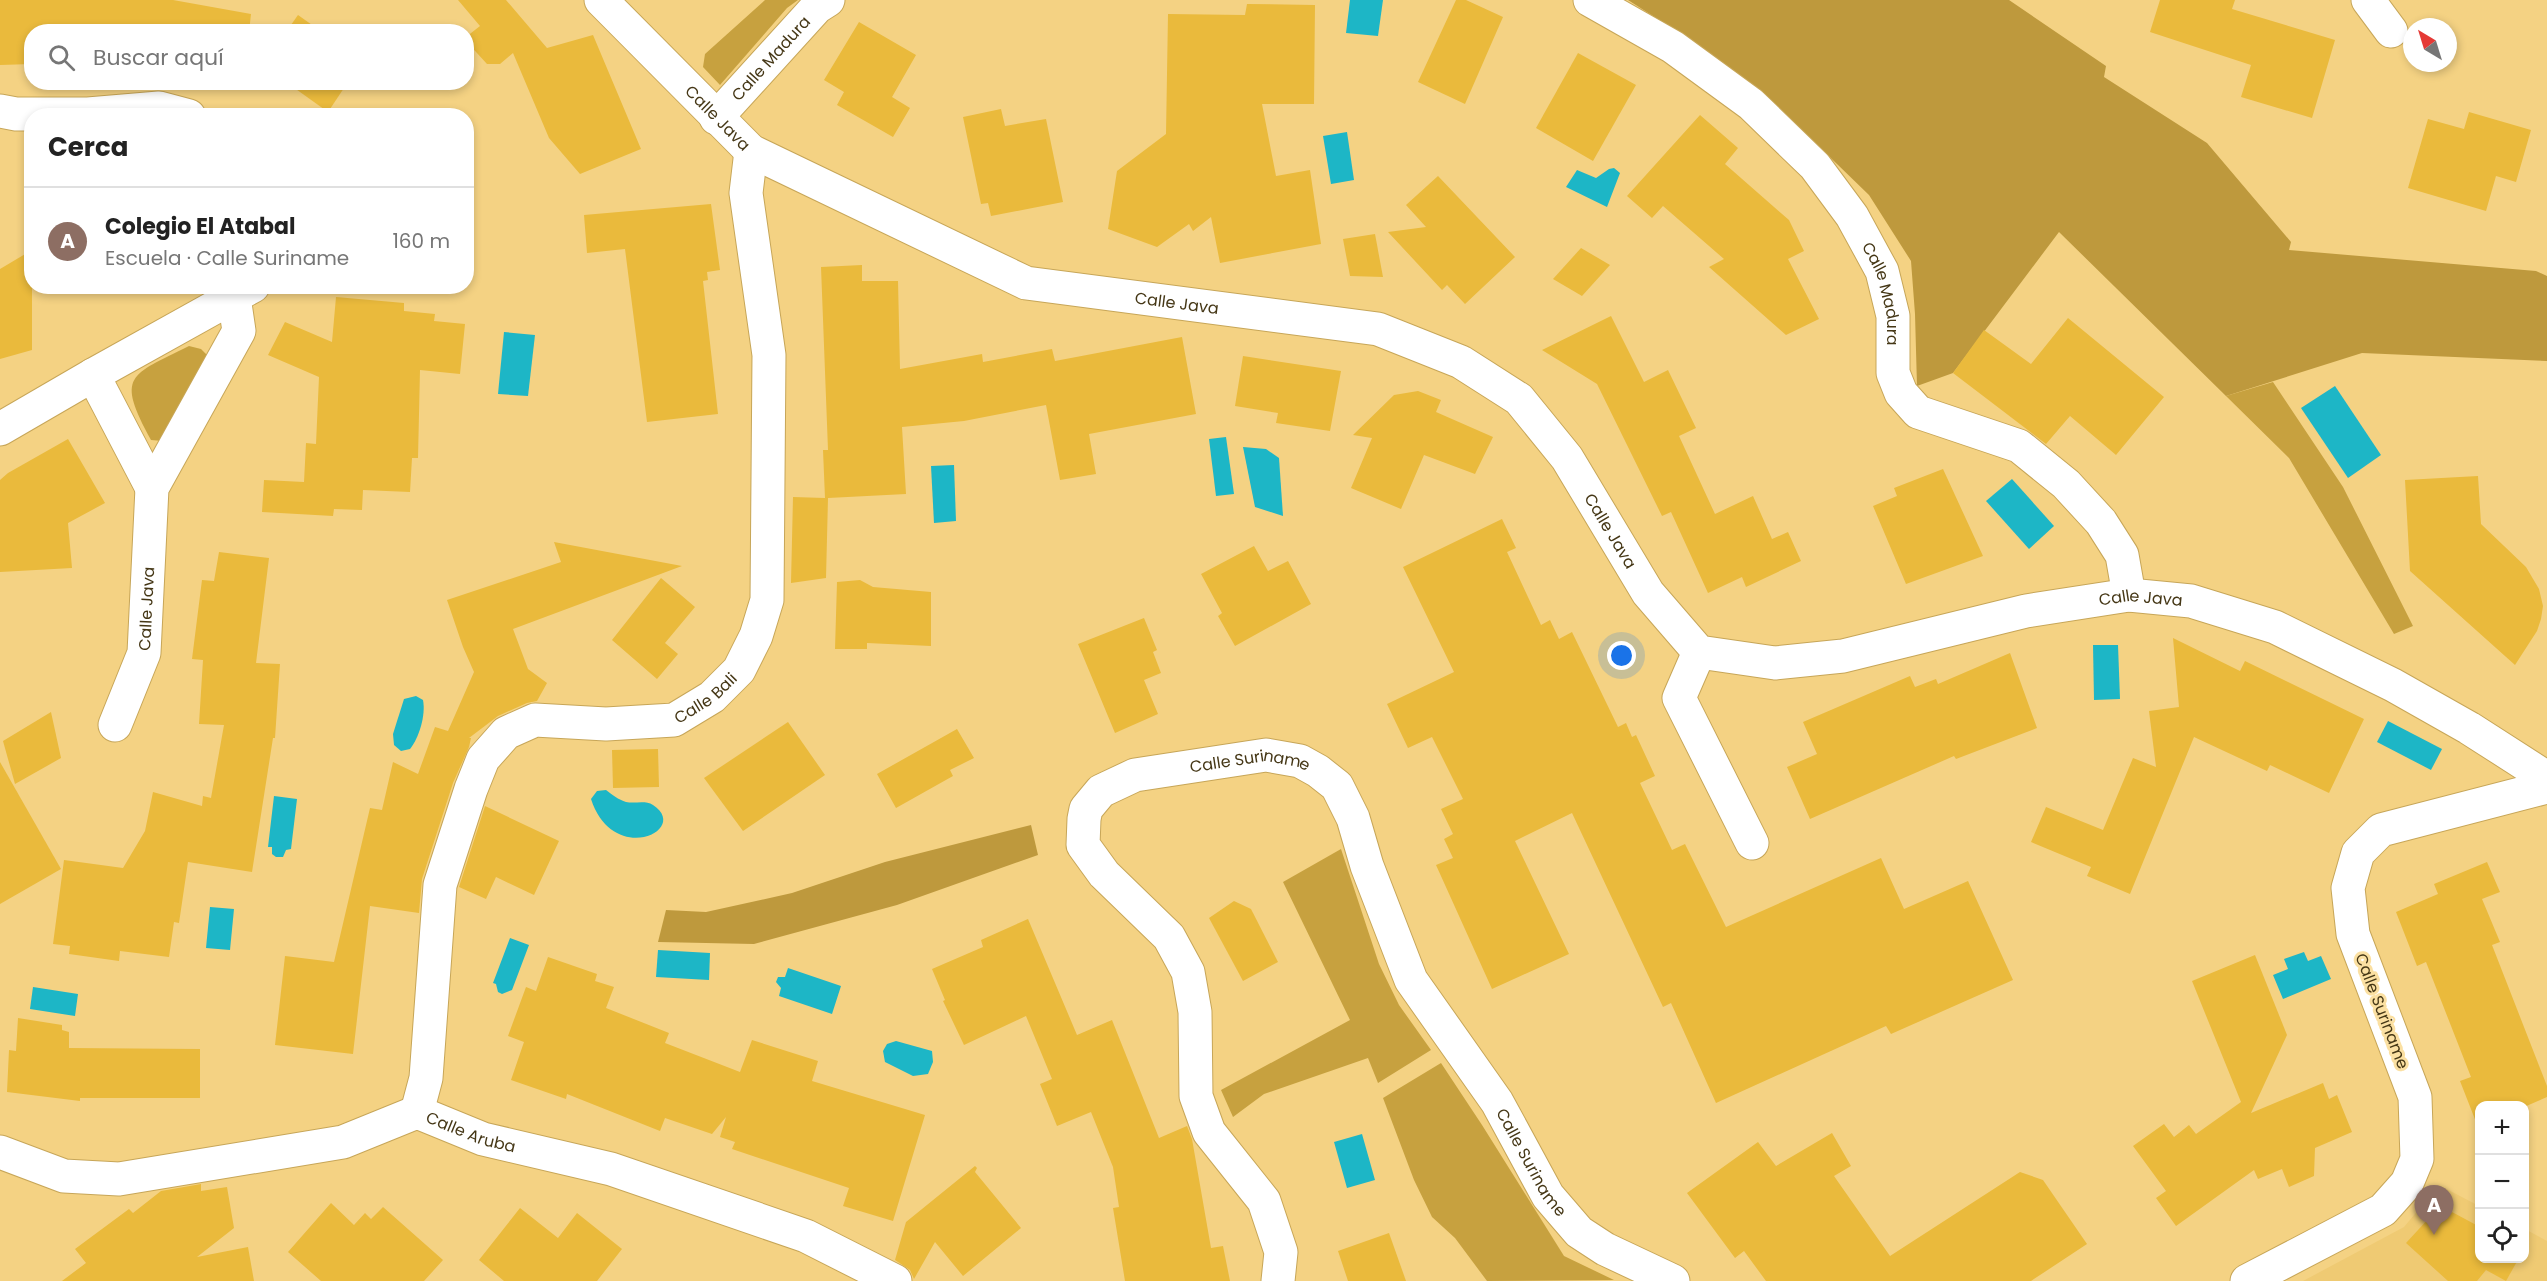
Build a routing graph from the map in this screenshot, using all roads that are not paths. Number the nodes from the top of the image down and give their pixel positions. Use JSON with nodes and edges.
{"nodes":[{"id":1,"x":601,"y":0,"type":"edge"},
{"id":2,"x":828,"y":0,"type":"edge"},
{"id":3,"x":1590,"y":0,"type":"edge"},
{"id":4,"x":2368,"y":0,"type":"edge"},
{"id":5,"x":2391,"y":31,"type":"dead end"},
{"id":6,"x":0,"y":111,"type":"edge"},
{"id":7,"x":24,"y":114,"type":"edge"},
{"id":8,"x":717,"y":118,"type":"junction"},
{"id":9,"x":751,"y":151,"type":"junction"},
{"id":10,"x":240,"y":294,"type":"edge"},
{"id":11,"x":244,"y":294,"type":"edge"},
{"id":12,"x":93,"y":375,"type":"junction"},
{"id":13,"x":0,"y":429,"type":"edge"},
{"id":14,"x":152,"y":488,"type":"junction"},
{"id":15,"x":2129,"y":595,"type":"junction"},
{"id":16,"x":1699,"y":652,"type":"junction"},
{"id":17,"x":115,"y":724,"type":"dead end"},
{"id":18,"x":2547,"y":778,"type":"edge"},
{"id":19,"x":2547,"y":787,"type":"edge"},
{"id":20,"x":1752,"y":843,"type":"dead end"},
{"id":21,"x":417,"y":1112,"type":"junction"},
{"id":22,"x":0,"y":1152,"type":"edge"},
{"id":23,"x":896,"y":1281,"type":"edge"},
{"id":24,"x":1278,"y":1281,"type":"edge"},
{"id":25,"x":1673,"y":1281,"type":"edge"},
{"id":26,"x":2247,"y":1281,"type":"edge"}],
"edges":[{"from":1,"to":8,"type":"street","name":"Calle Java"},
{"from":2,"to":8,"type":"street","name":"Calle Madura"},
{"from":3,"to":15,"type":"street","name":"Calle Madura"},
{"from":4,"to":5,"type":"street"},
{"from":6,"to":7,"type":"street"},
{"from":8,"to":9,"type":"street","name":"Calle Java"},
{"from":9,"to":16,"type":"street","name":"Calle Java"},
{"from":9,"to":21,"type":"street","name":"Calle Bali"},
{"from":10,"to":12,"type":"street","name":"Calle Java"},
{"from":11,"to":14,"type":"street","name":"Calle Java"},
{"from":12,"to":13,"type":"street","name":"Calle Java"},
{"from":12,"to":14,"type":"street"},
{"from":14,"to":17,"type":"street","name":"Calle Java"},
{"from":15,"to":16,"type":"street","name":"Calle Java"},
{"from":15,"to":18,"type":"street","name":"Calle Java"},
{"from":16,"to":20,"type":"street"},
{"from":19,"to":26,"type":"street","name":"Calle Suriname"},
{"from":21,"to":22,"type":"street","name":"Calle Aruba"},
{"from":21,"to":23,"type":"street","name":"Calle Aruba"},
{"from":24,"to":25,"type":"street","name":"Calle Suriname"}]}
